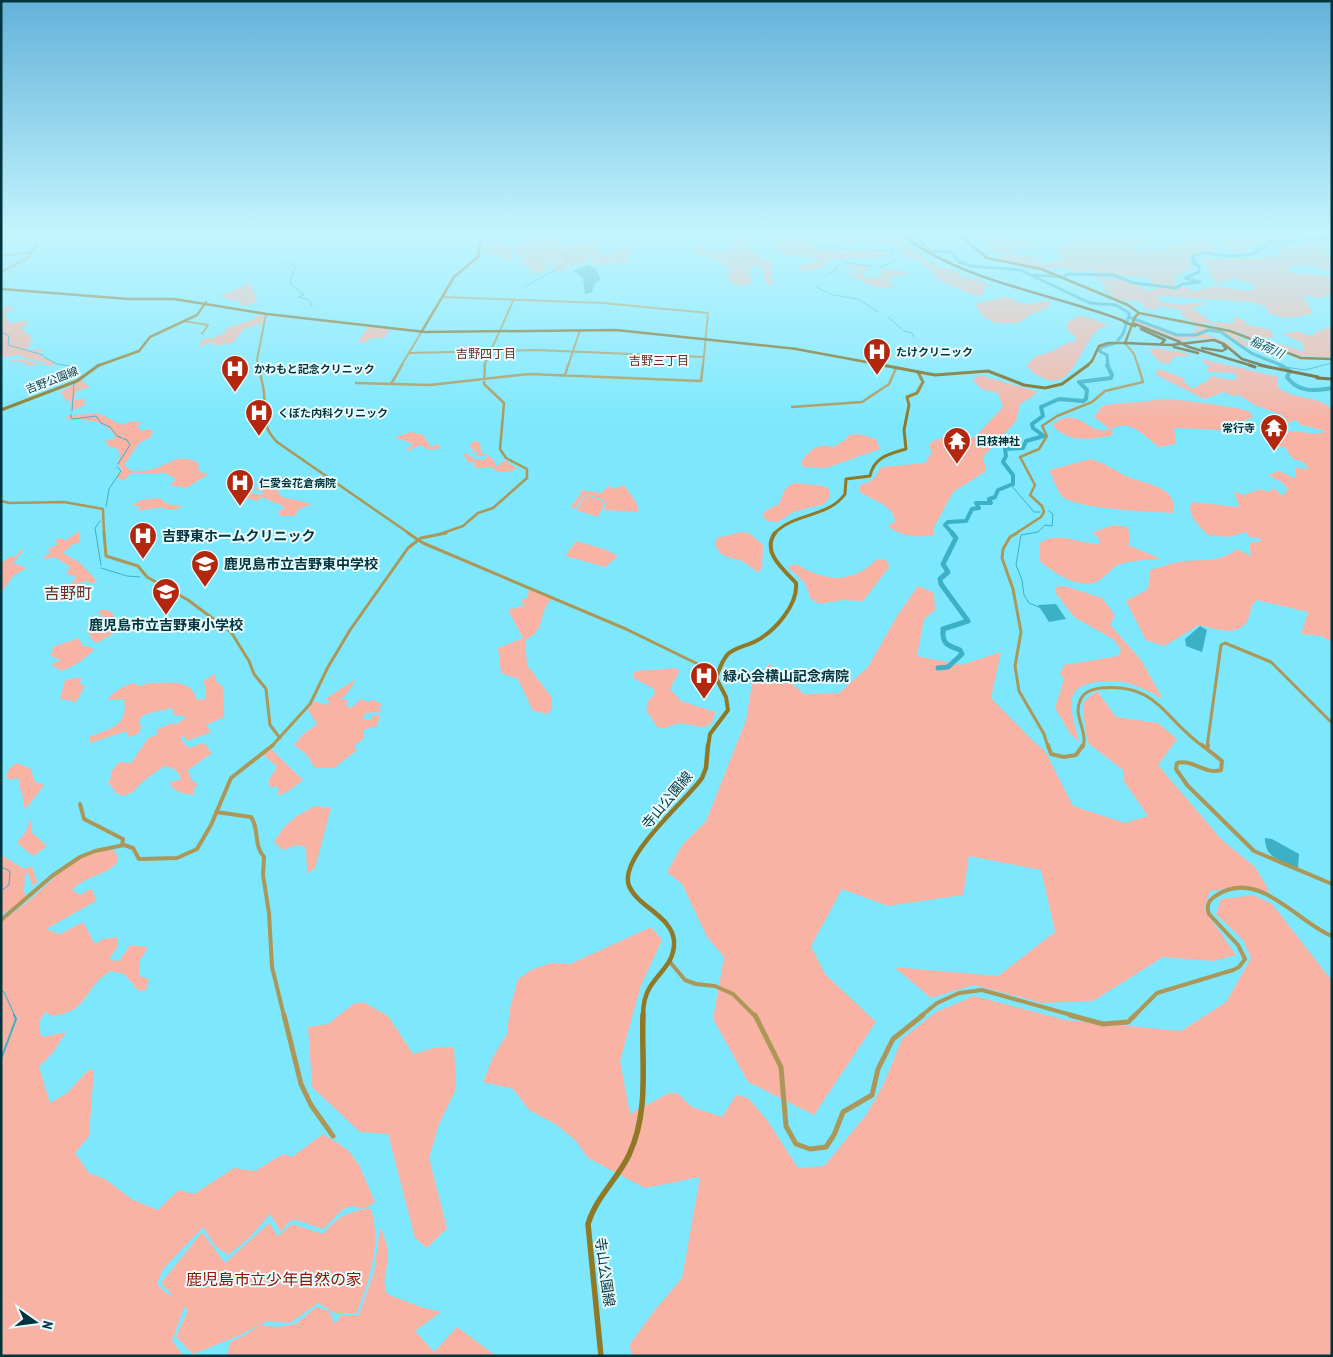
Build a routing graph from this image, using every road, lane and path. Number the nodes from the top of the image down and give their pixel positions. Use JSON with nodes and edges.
{"nodes":[{"id":1,"x":117,"y":296,"type":"edge"},
{"id":2,"x":1050,"y":296,"type":"edge"},
{"id":3,"x":1058,"y":296,"type":"edge"},
{"id":4,"x":1101,"y":296,"type":"edge"},
{"id":5,"x":443,"y":297,"type":"joint"},
{"id":6,"x":514,"y":299,"type":"junction"},
{"id":7,"x":206,"y":302,"type":"junction"},
{"id":8,"x":1139,"y":313,"type":"junction"},
{"id":9,"x":266,"y":314,"type":"junction"},
{"id":10,"x":1124,"y":320,"type":"junction"},
{"id":11,"x":183,"y":321,"type":"junction"},
{"id":12,"x":1134,"y":323,"type":"junction"},
{"id":13,"x":580,"y":330,"type":"junction"},
{"id":14,"x":422,"y":331,"type":"junction"},
{"id":15,"x":500,"y":331,"type":"junction"},
{"id":16,"x":202,"y":334,"type":"dead end"},
{"id":17,"x":1126,"y":337,"type":"junction"},
{"id":18,"x":705,"y":339,"type":"junction"},
{"id":19,"x":1180,"y":342,"type":"junction"},
{"id":20,"x":1125,"y":343,"type":"junction"},
{"id":21,"x":1136,"y":343,"type":"junction"},
{"id":22,"x":1154,"y":344,"type":"junction"},
{"id":23,"x":1165,"y":346,"type":"junction"},
{"id":24,"x":1191,"y":346,"type":"junction"},
{"id":25,"x":573,"y":351,"type":"junction"},
{"id":26,"x":409,"y":352,"type":"junction"},
{"id":27,"x":490,"y":352,"type":"junction"},
{"id":28,"x":703,"y":357,"type":"junction"},
{"id":29,"x":1332,"y":359,"type":"edge"},
{"id":30,"x":896,"y":368,"type":"junction"},
{"id":31,"x":918,"y":372,"type":"junction"},
{"id":32,"x":1283,"y":372,"type":"junction"},
{"id":33,"x":1293,"y":374,"type":"junction"},
{"id":34,"x":565,"y":375,"type":"junction"},
{"id":35,"x":482,"y":379,"type":"junction"},
{"id":36,"x":1332,"y":379,"type":"edge"},
{"id":37,"x":356,"y":383,"type":"dead end"},
{"id":38,"x":391,"y":384,"type":"junction"},
{"id":39,"x":792,"y":407,"type":"dead end"},
{"id":40,"x":1,"y":410,"type":"edge"},
{"id":41,"x":1,"y":501,"type":"edge"},
{"id":42,"x":417,"y":540,"type":"junction"},
{"id":43,"x":716,"y":678,"type":"junction"},
{"id":44,"x":1332,"y":723,"type":"edge"},
{"id":45,"x":280,"y":738,"type":"junction"},
{"id":46,"x":1207,"y":750,"type":"junction"},
{"id":47,"x":80,"y":804,"type":"dead end"},
{"id":48,"x":216,"y":812,"type":"junction"},
{"id":49,"x":122,"y":845,"type":"junction"},
{"id":50,"x":1332,"y":884,"type":"edge"},
{"id":51,"x":1,"y":920,"type":"edge"},
{"id":52,"x":1332,"y":936,"type":"edge"},
{"id":53,"x":670,"y":962,"type":"junction"},
{"id":54,"x":333,"y":1136,"type":"dead end"},
{"id":55,"x":602,"y":1356,"type":"edge"}],
"edges":[{"from":1,"to":7,"type":"main road"},
{"from":2,"to":10,"type":"highway"},
{"from":3,"to":10,"type":"highway"},
{"from":4,"to":8,"type":"main road"},
{"from":5,"to":6,"type":"street"},
{"from":5,"to":14,"type":"main road"},
{"from":6,"to":15,"type":"street"},
{"from":6,"to":18,"type":"street"},
{"from":7,"to":9,"type":"main road"},
{"from":7,"to":11,"type":"main road","name":"吉野公園線"},
{"from":8,"to":12,"type":"main road"},
{"from":8,"to":29,"type":"main road"},
{"from":9,"to":14,"type":"main road"},
{"from":9,"to":42,"type":"street"},
{"from":10,"to":12,"type":"highway","bridge":true},
{"from":11,"to":16,"type":"street"},
{"from":11,"to":40,"type":"main road","name":"吉野公園線"},
{"from":12,"to":17,"type":"main road"},
{"from":12,"to":19,"type":"highway"},
{"from":12,"to":19,"type":"highway"},
{"from":12,"to":22,"type":"highway"},
{"from":13,"to":15,"type":"main road"},
{"from":13,"to":18,"type":"main road"},
{"from":13,"to":25,"type":"street"},
{"from":14,"to":15,"type":"main road"},
{"from":14,"to":26,"type":"street"},
{"from":15,"to":18,"type":"main road"},
{"from":15,"to":27,"type":"street"},
{"from":17,"to":20,"type":"main road"},
{"from":17,"to":21,"type":"highway"},
{"from":18,"to":28,"type":"street"},
{"from":18,"to":30,"type":"main road"},
{"from":19,"to":24,"type":"highway","bridge":true},
{"from":20,"to":21,"type":"highway"},
{"from":20,"to":23,"type":"highway"},
{"from":20,"to":31,"type":"main road"},
{"from":20,"to":46,"type":"street"},
{"from":21,"to":22,"type":"highway"},
{"from":22,"to":32,"type":"highway"},
{"from":23,"to":24,"type":"highway"},
{"from":23,"to":32,"type":"highway"},
{"from":24,"to":32,"type":"highway"},
{"from":25,"to":27,"type":"street"},
{"from":25,"to":28,"type":"street"},
{"from":25,"to":34,"type":"street"},
{"from":26,"to":27,"type":"street"},
{"from":26,"to":38,"type":"street"},
{"from":27,"to":35,"type":"street"},
{"from":28,"to":34,"type":"street"},
{"from":30,"to":31,"type":"main road"},
{"from":30,"to":39,"type":"street"},
{"from":31,"to":43,"type":"main road"},
{"from":32,"to":33,"type":"highway"},
{"from":33,"to":36,"type":"highway"},
{"from":33,"to":36,"type":"highway"},
{"from":34,"to":35,"type":"street"},
{"from":35,"to":38,"type":"street"},
{"from":35,"to":42,"type":"street"},
{"from":37,"to":38,"type":"street"},
{"from":41,"to":45,"type":"street"},
{"from":42,"to":43,"type":"street"},
{"from":42,"to":45,"type":"street"},
{"from":43,"to":53,"type":"main road","name":"寺山公園線"},
{"from":44,"to":46,"type":"street"},
{"from":45,"to":48,"type":"street"},
{"from":46,"to":50,"type":"street"},
{"from":47,"to":49,"type":"street"},
{"from":48,"to":49,"type":"street"},
{"from":48,"to":54,"type":"street"},
{"from":49,"to":51,"type":"street"},
{"from":52,"to":53,"type":"street"},
{"from":53,"to":55,"type":"main road","name":"寺山公園線"}]}
